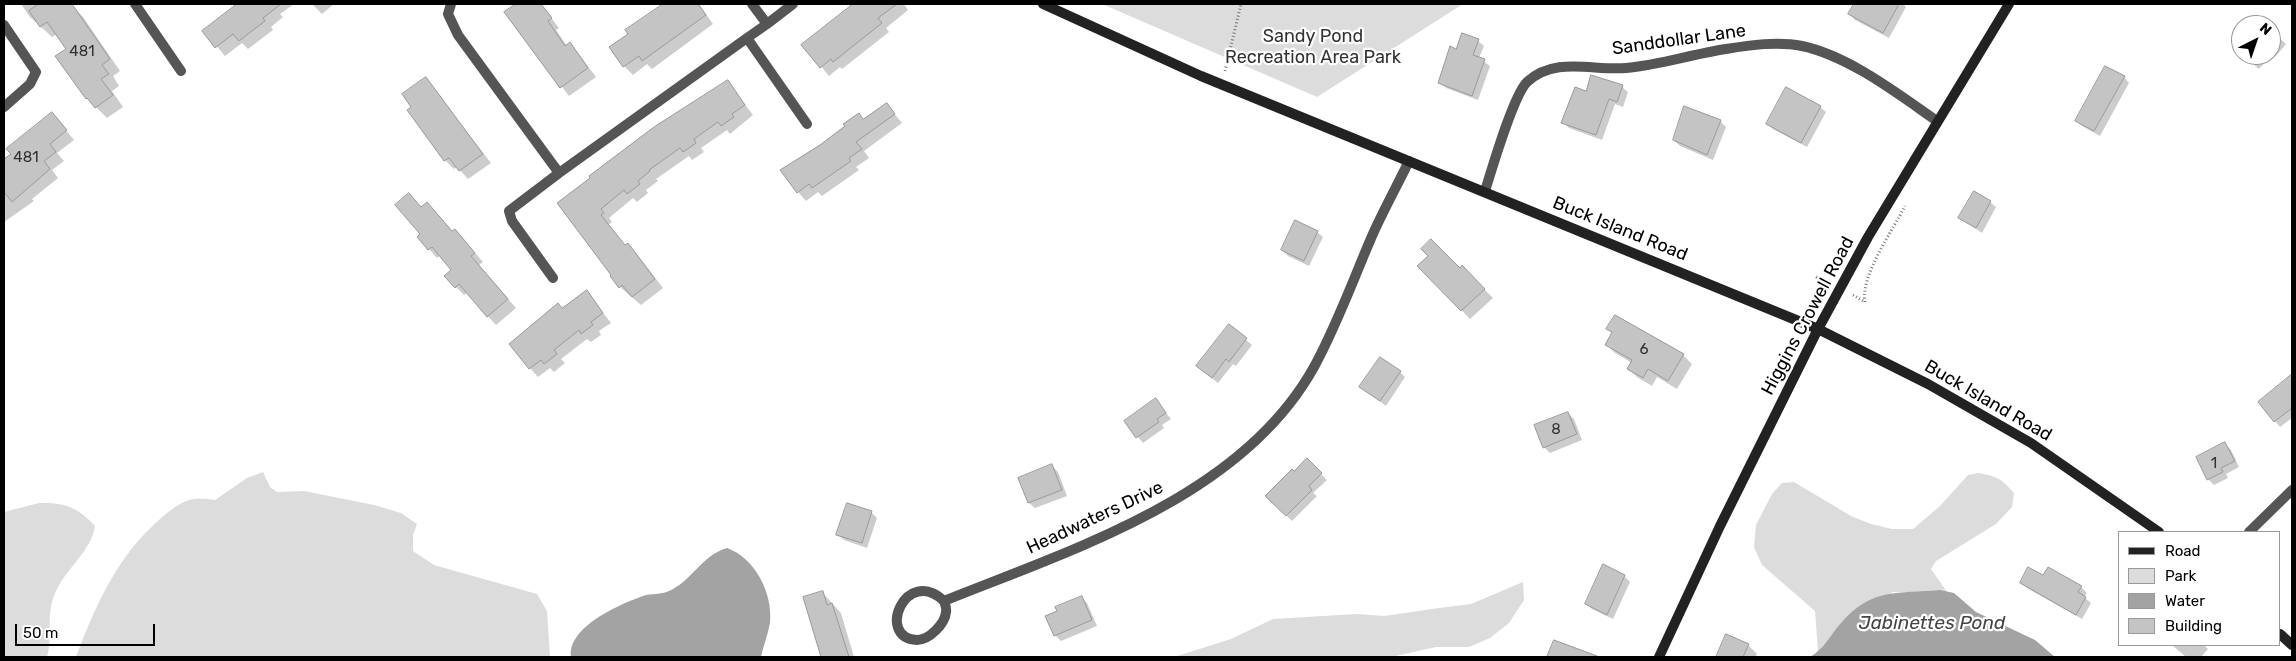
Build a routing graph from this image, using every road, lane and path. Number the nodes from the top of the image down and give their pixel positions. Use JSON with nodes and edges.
{"nodes":[{"id":1,"x":135,"y":4,"type":"edge"},
{"id":2,"x":452,"y":4,"type":"edge"},
{"id":3,"x":752,"y":4,"type":"edge"},
{"id":4,"x":793,"y":4,"type":"edge"},
{"id":5,"x":1043,"y":4,"type":"edge"},
{"id":6,"x":1241,"y":4,"type":"edge"},
{"id":7,"x":2009,"y":4,"type":"edge"},
{"id":8,"x":767,"y":24,"type":"junction"},
{"id":9,"x":4,"y":25,"type":"edge"},
{"id":10,"x":747,"y":38,"type":"junction"},
{"id":11,"x":181,"y":71,"type":"dead end"},
{"id":12,"x":1222,"y":85,"type":"junction"},
{"id":13,"x":4,"y":106,"type":"edge"},
{"id":14,"x":1937,"y":121,"type":"junction"},
{"id":15,"x":807,"y":124,"type":"dead end"},
{"id":16,"x":1409,"y":161,"type":"junction"},
{"id":17,"x":559,"y":173,"type":"junction"},
{"id":18,"x":1485,"y":191,"type":"junction"},
{"id":19,"x":1908,"y":202,"type":"dead end"},
{"id":20,"x":553,"y":278,"type":"dead end"},
{"id":21,"x":1865,"y":302,"type":"dead end"},
{"id":22,"x":1818,"y":329,"type":"junction"},
{"id":23,"x":2292,"y":490,"type":"edge"},
{"id":24,"x":2158,"y":531,"type":"edge"},
{"id":25,"x":2250,"y":531,"type":"edge"},
{"id":26,"x":944,"y":601,"type":"junction"},
{"id":27,"x":2281,"y":635,"type":"edge"},
{"id":28,"x":2292,"y":645,"type":"edge"},
{"id":29,"x":1659,"y":657,"type":"edge"}],
"edges":[{"from":1,"to":11,"type":"street"},
{"from":2,"to":17,"type":"street"},
{"from":3,"to":8,"type":"street"},
{"from":4,"to":8,"type":"street"},
{"from":5,"to":12,"type":"main road","name":"Buck Island Road"},
{"from":6,"to":12,"type":"path"},
{"from":7,"to":14,"type":"main road","name":"Higgins Crowell Road"},
{"from":8,"to":10,"type":"street"},
{"from":9,"to":13,"type":"street"},
{"from":10,"to":15,"type":"street"},
{"from":10,"to":17,"type":"street"},
{"from":12,"to":16,"type":"main road","name":"Buck Island Road"},
{"from":14,"to":18,"type":"street","name":"Sanddollar Lane"},
{"from":14,"to":22,"type":"main road","name":"Higgins Crowell Road"},
{"from":16,"to":18,"type":"main road","name":"Buck Island Road"},
{"from":16,"to":26,"type":"street","name":"Headwaters Drive"},
{"from":17,"to":20,"type":"street"},
{"from":18,"to":22,"type":"main road","name":"Buck Island Road"},
{"from":19,"to":21,"type":"path"},
{"from":22,"to":24,"type":"main road","name":"Buck Island Road"},
{"from":22,"to":29,"type":"main road","name":"Higgins Crowell Road"},
{"from":23,"to":25,"type":"street"},
{"from":26,"to":26,"type":"street"},
{"from":27,"to":28,"type":"main road"}]}
